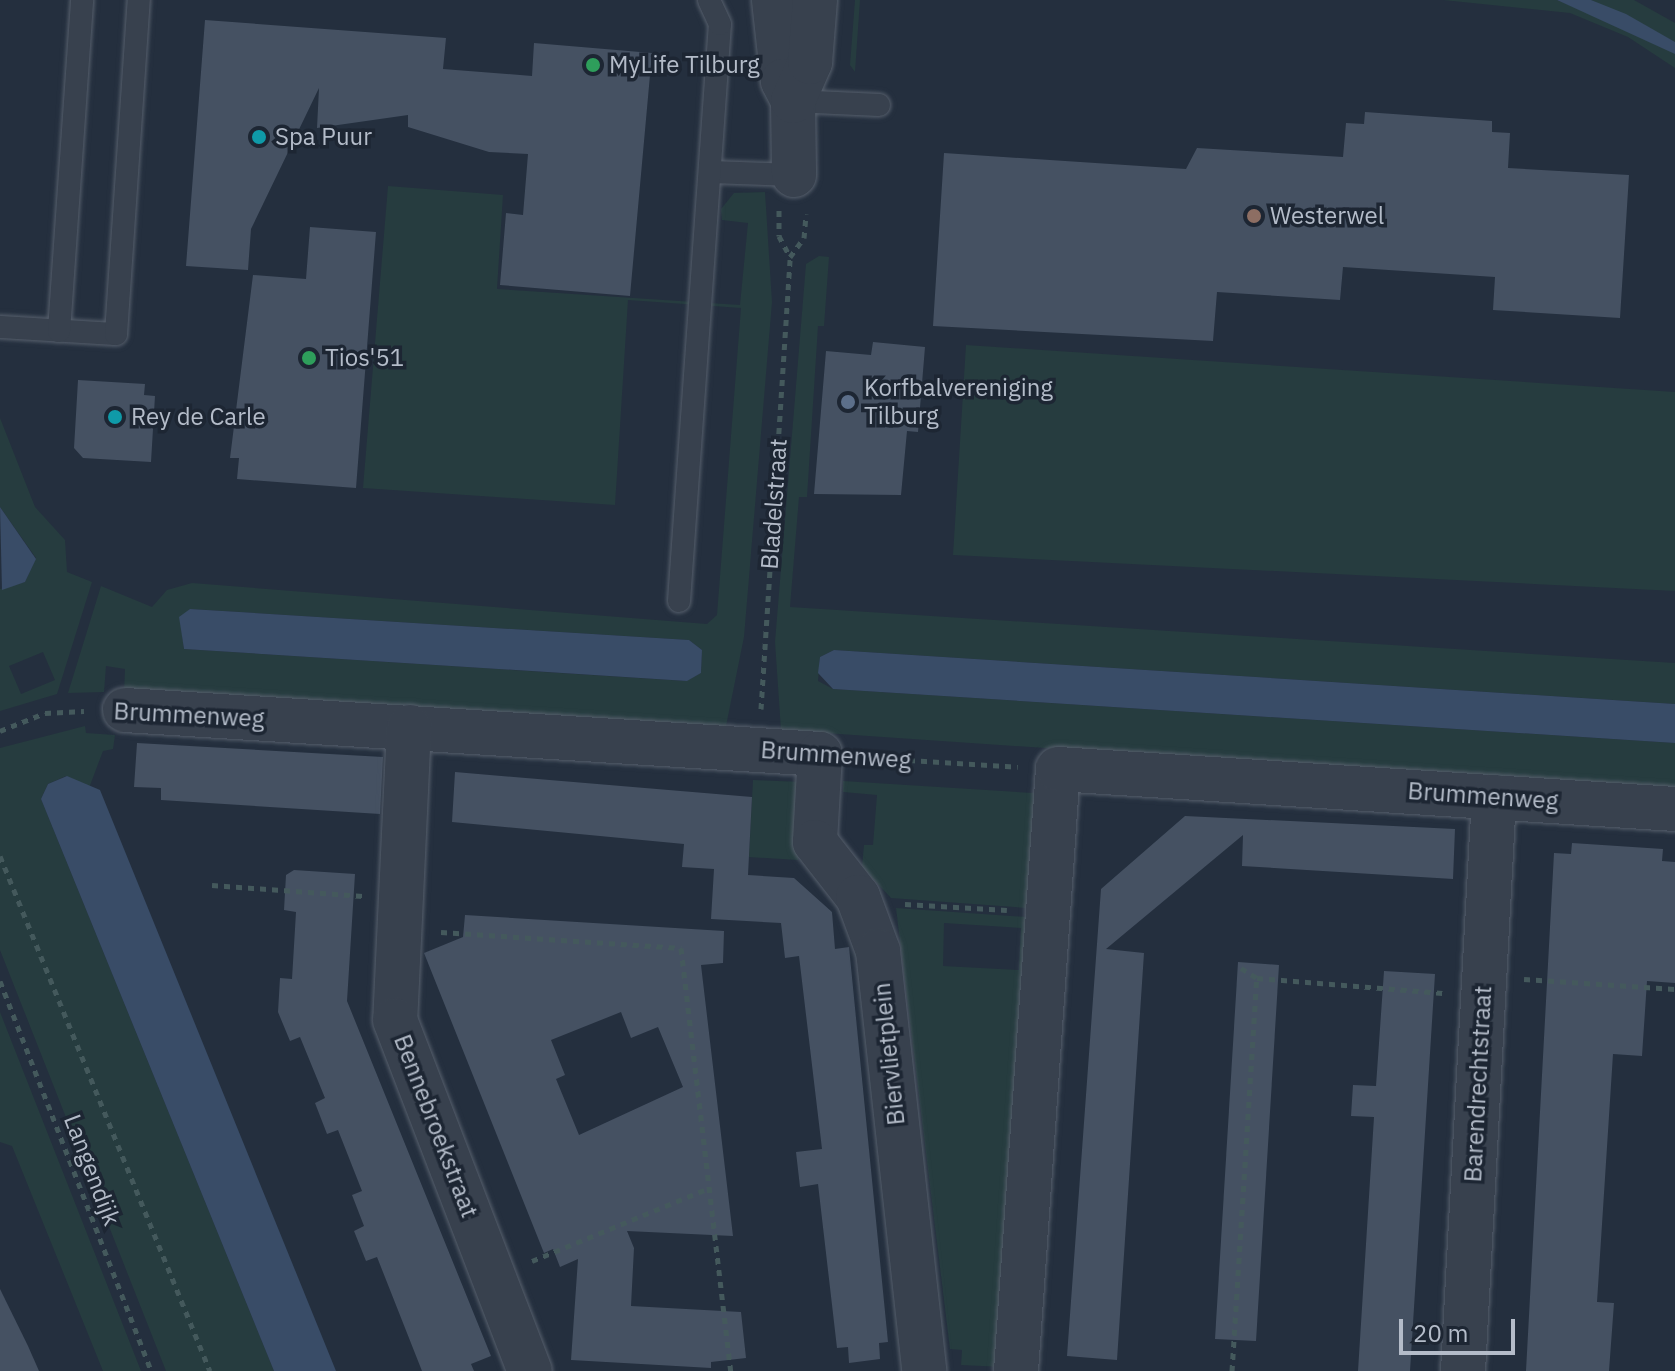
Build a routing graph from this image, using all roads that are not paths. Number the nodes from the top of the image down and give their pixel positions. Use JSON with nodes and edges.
{"nodes":[{"id":1,"x":82,"y":0,"type":"edge"},
{"id":2,"x":139,"y":0,"type":"edge"},
{"id":3,"x":709,"y":0,"type":"edge"},
{"id":4,"x":774,"y":0,"type":"edge"},
{"id":5,"x":815,"y":0,"type":"edge"},
{"id":6,"x":793,"y":101,"type":"junction"},
{"id":7,"x":879,"y":105,"type":"dead end"},
{"id":8,"x":711,"y":172,"type":"junction"},
{"id":9,"x":794,"y":175,"type":"joint"},
{"id":10,"x":0,"y":327,"type":"edge"},
{"id":11,"x":59,"y":331,"type":"junction"},
{"id":12,"x":679,"y":601,"type":"dead end"},
{"id":13,"x":125,"y":710,"type":"road end"},
{"id":14,"x":409,"y":727,"type":"junction"},
{"id":15,"x":820,"y":754,"type":"joint"},
{"id":16,"x":1494,"y":797,"type":"junction"},
{"id":17,"x":1675,"y":809,"type":"edge"},
{"id":18,"x":530,"y":1371,"type":"edge"},
{"id":19,"x":924,"y":1371,"type":"edge"},
{"id":20,"x":1016,"y":1371,"type":"edge"},
{"id":21,"x":1463,"y":1371,"type":"edge"}],
"edges":[{"from":1,"to":11,"type":"lane"},
{"from":2,"to":11,"type":"lane"},
{"from":3,"to":8,"type":"lane"},
{"from":4,"to":6,"type":"street"},
{"from":5,"to":6,"type":"street"},
{"from":6,"to":7,"type":"lane"},
{"from":6,"to":9,"type":"street"},
{"from":8,"to":9,"type":"lane"},
{"from":8,"to":12,"type":"lane"},
{"from":10,"to":11,"type":"lane"},
{"from":13,"to":14,"type":"street","name":"Brummenweg"},
{"from":14,"to":15,"type":"street","name":"Brummenweg"},
{"from":14,"to":18,"type":"street","name":"Bennebroekstraat"},
{"from":15,"to":19,"type":"street","name":"Biervlietplein"},
{"from":16,"to":17,"type":"street","name":"Brummenweg"},
{"from":16,"to":20,"type":"street","name":"Brummenweg"},
{"from":16,"to":21,"type":"street","name":"Barendrechtstraat"}]}
